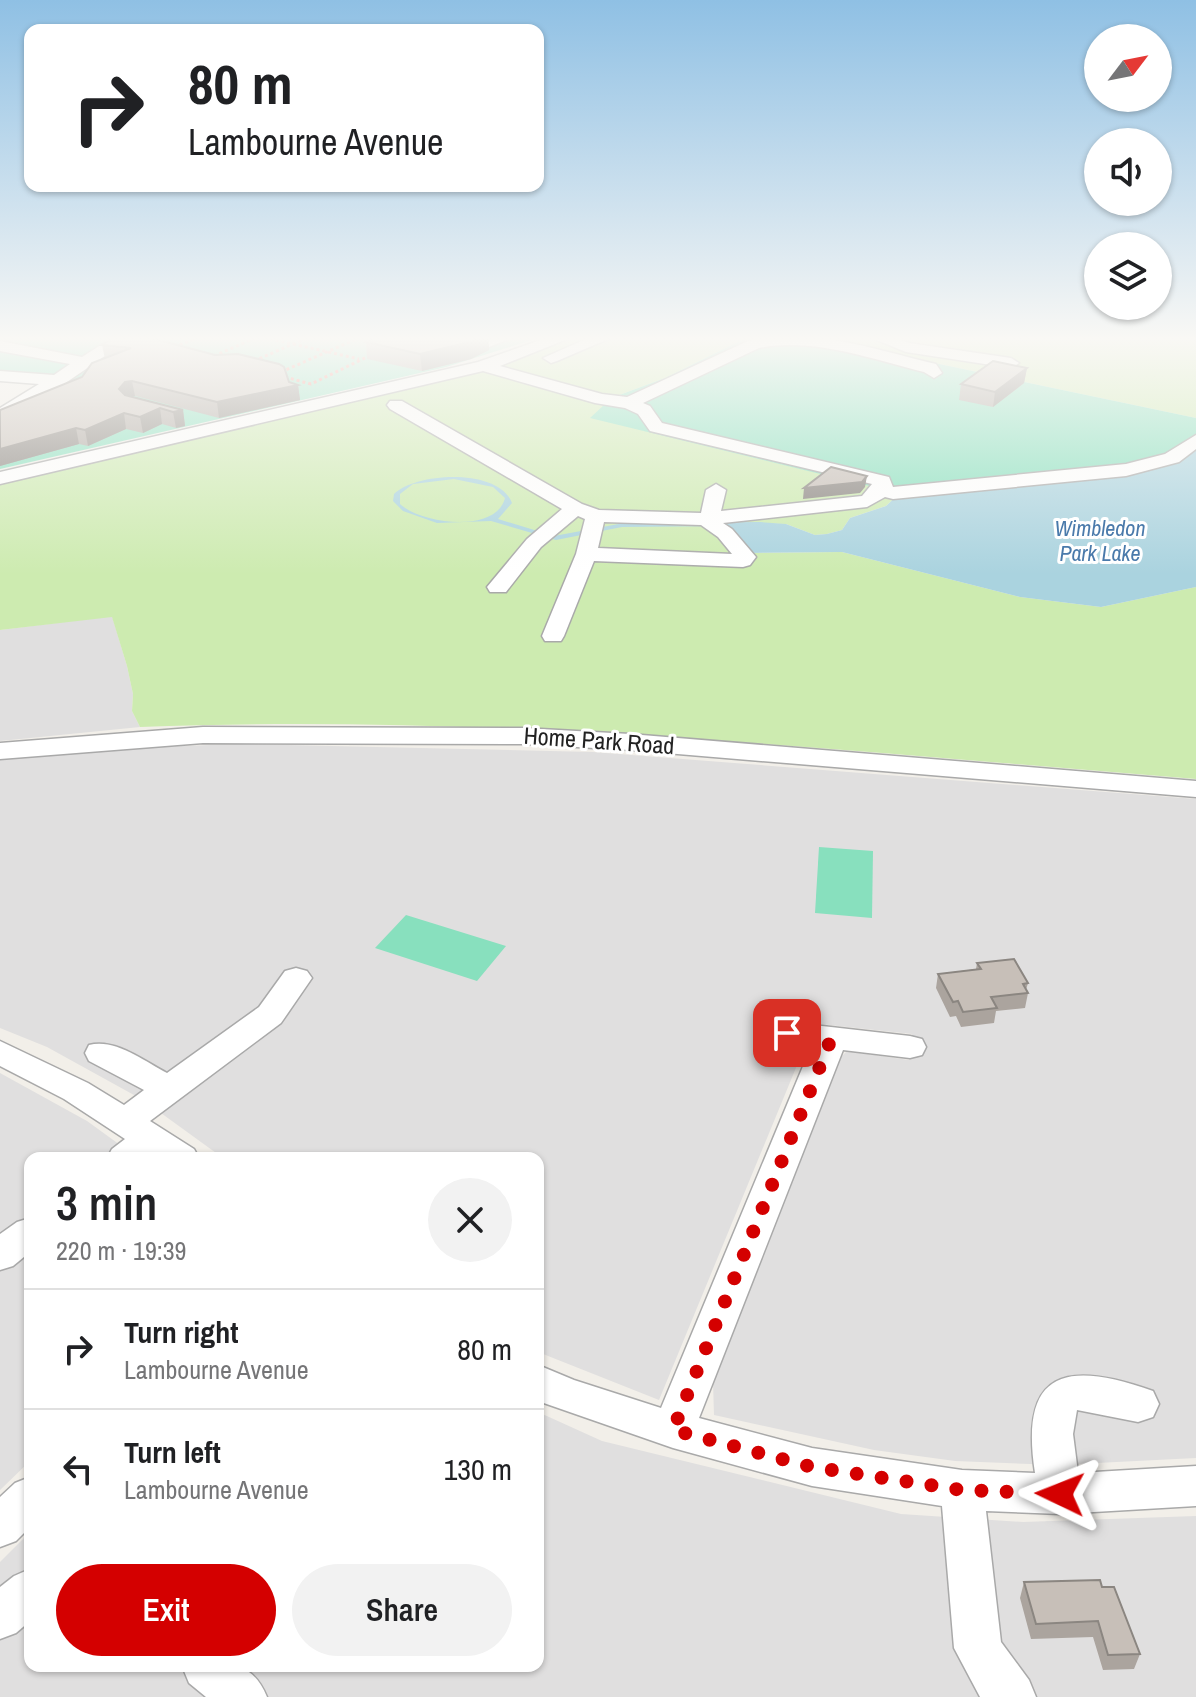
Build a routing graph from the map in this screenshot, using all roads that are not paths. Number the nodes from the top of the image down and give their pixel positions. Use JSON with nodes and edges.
{"nodes":[{"id":1,"x":266,"y":415,"type":"edge"},
{"id":2,"x":414,"y":415,"type":"edge"},
{"id":3,"x":648,"y":415,"type":"edge"},
{"id":4,"x":188,"y":418,"type":"dead end"},
{"id":5,"x":218,"y":426,"type":"junction"},
{"id":6,"x":1196,"y":440,"type":"edge"},
{"id":7,"x":917,"y":475,"type":"dead end"},
{"id":8,"x":0,"y":478,"type":"edge"},
{"id":9,"x":882,"y":486,"type":"junction"},
{"id":10,"x":715,"y":502,"type":"junction"},
{"id":11,"x":575,"y":508,"type":"junction"},
{"id":12,"x":591,"y":533,"type":"junction"},
{"id":13,"x":498,"y":587,"type":"dead end"},
{"id":14,"x":553,"y":636,"type":"dead end"},
{"id":15,"x":0,"y":751,"type":"edge"},
{"id":16,"x":1196,"y":789,"type":"edge"},
{"id":17,"x":296,"y":978,"type":"dead end"},
{"id":18,"x":787,"y":1033,"type":"dead end"},
{"id":19,"x":831,"y":1039,"type":"junction"},
{"id":20,"x":910,"y":1047,"type":"dead end"},
{"id":21,"x":101,"y":1053,"type":"dead end"},
{"id":22,"x":4,"y":1058,"type":"edge"},
{"id":23,"x":169,"y":1088,"type":"junction"},
{"id":24,"x":134,"y":1139,"type":"edge"},
{"id":25,"x":166,"y":1152,"type":"edge"},
{"id":26,"x":24,"y":1237,"type":"edge"},
{"id":27,"x":0,"y":1255,"type":"edge"},
{"id":28,"x":544,"y":1385,"type":"edge"},
{"id":29,"x":1138,"y":1404,"type":"dead end"},
{"id":30,"x":673,"y":1430,"type":"junction"},
{"id":31,"x":1196,"y":1486,"type":"edge"},
{"id":32,"x":962,"y":1490,"type":"junction"},
{"id":33,"x":1060,"y":1494,"type":"junction"},
{"id":34,"x":24,"y":1503,"type":"edge"},
{"id":35,"x":0,"y":1527,"type":"edge"},
{"id":36,"x":24,"y":1596,"type":"edge"},
{"id":37,"x":0,"y":1617,"type":"edge"},
{"id":38,"x":213,"y":1672,"type":"edge"},
{"id":39,"x":243,"y":1697,"type":"edge"},
{"id":40,"x":1012,"y":1697,"type":"edge"}],
"edges":[{"from":1,"to":5,"type":"street"},
{"from":2,"to":11,"type":"street"},
{"from":3,"to":9,"type":"street"},
{"from":4,"to":5,"type":"street"},
{"from":5,"to":8,"type":"street"},
{"from":6,"to":9,"type":"street"},
{"from":7,"to":9,"type":"street"},
{"from":9,"to":10,"type":"street"},
{"from":10,"to":12,"type":"street"},
{"from":10,"to":12,"type":"street"},
{"from":11,"to":12,"type":"street"},
{"from":11,"to":13,"type":"street"},
{"from":12,"to":14,"type":"street"},
{"from":15,"to":16,"type":"street","name":"Home Park Road"},
{"from":17,"to":23,"type":"street"},
{"from":18,"to":19,"type":"street"},
{"from":19,"to":20,"type":"street"},
{"from":19,"to":30,"type":"street"},
{"from":21,"to":23,"type":"street"},
{"from":22,"to":24,"type":"street"},
{"from":23,"to":24,"type":"street"},
{"from":24,"to":25,"type":"street"},
{"from":26,"to":27,"type":"street"},
{"from":28,"to":30,"type":"street"},
{"from":29,"to":33,"type":"street"},
{"from":30,"to":32,"type":"street"},
{"from":31,"to":33,"type":"street"},
{"from":32,"to":33,"type":"street"},
{"from":32,"to":40,"type":"street"},
{"from":34,"to":35,"type":"street"},
{"from":36,"to":37,"type":"street"},
{"from":38,"to":39,"type":"street"}]}
